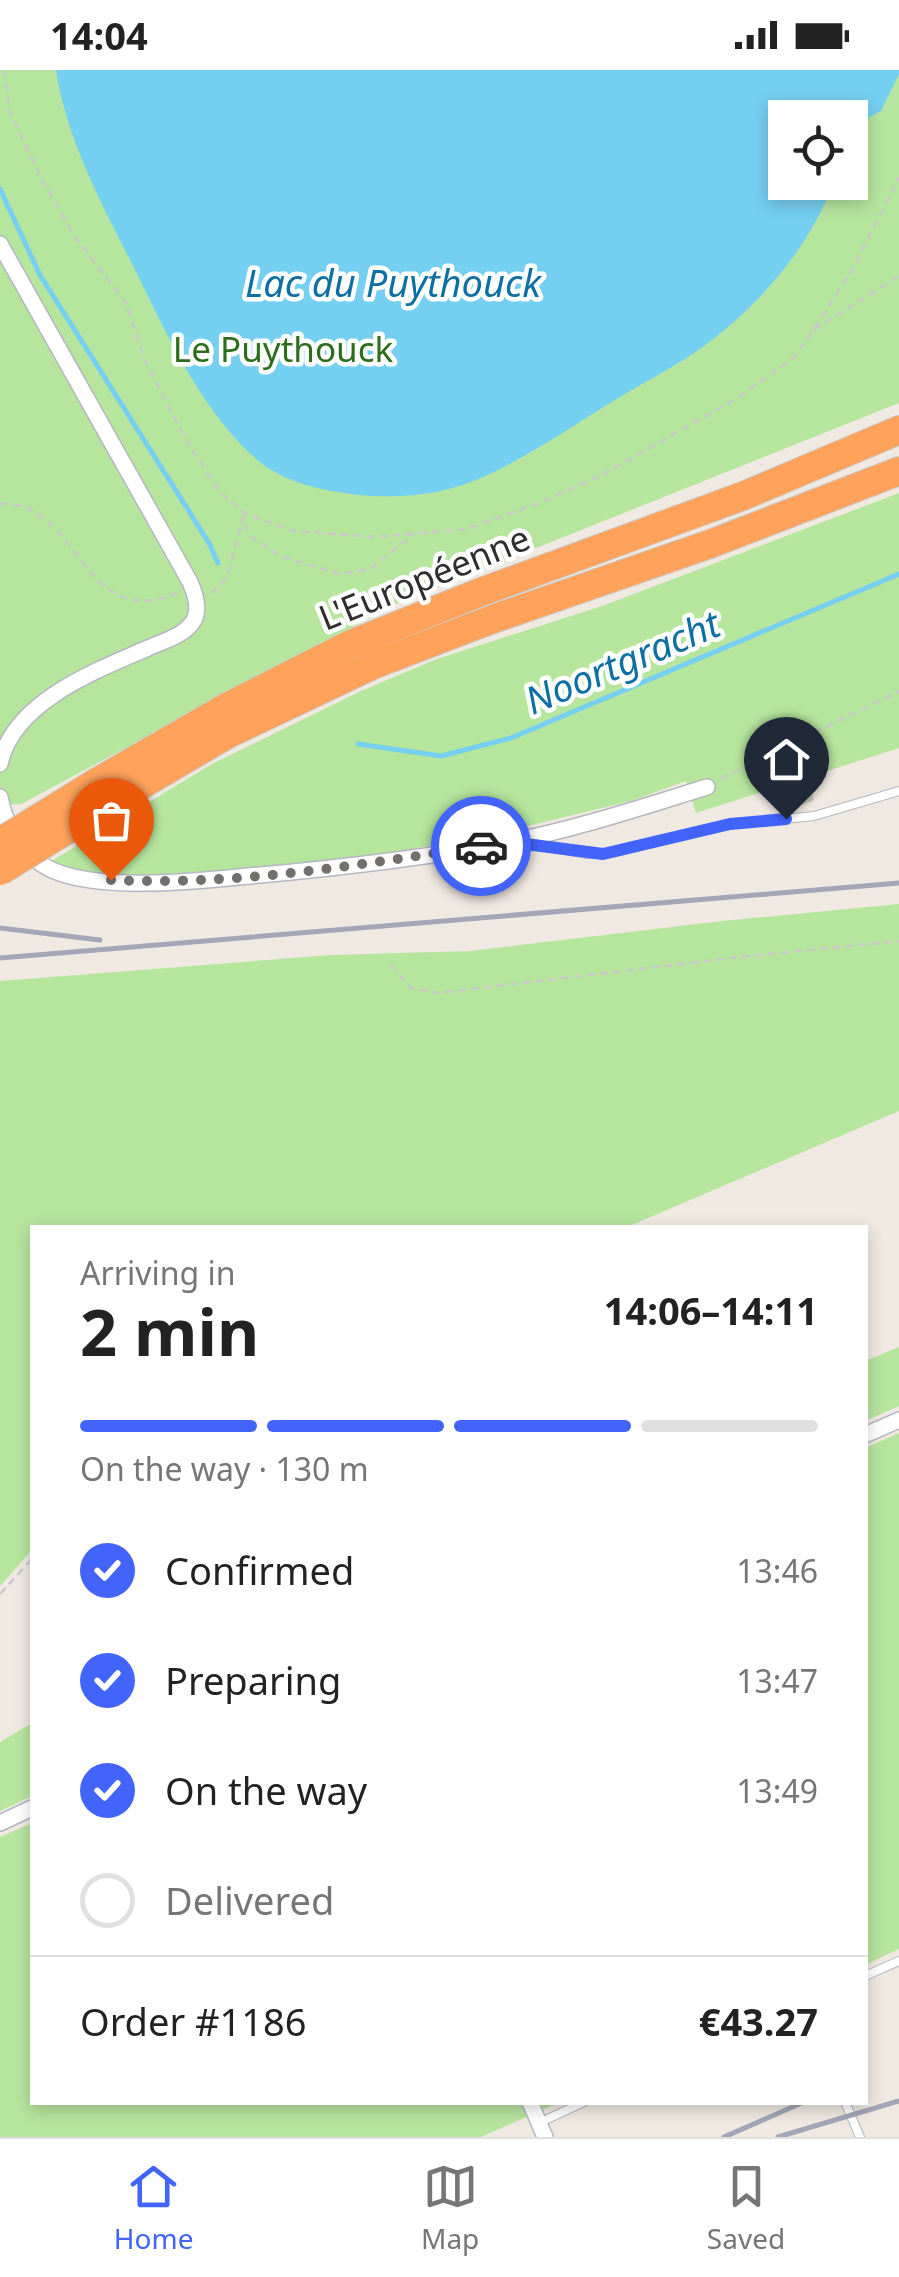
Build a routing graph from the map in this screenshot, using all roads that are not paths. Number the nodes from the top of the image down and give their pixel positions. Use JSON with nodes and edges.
{"nodes":[{"id":1,"x":0,"y":244,"type":"edge"},
{"id":2,"x":899,"y":430,"type":"edge"},
{"id":3,"x":899,"y":471,"type":"edge"},
{"id":4,"x":0,"y":764,"type":"edge"},
{"id":5,"x":707,"y":786,"type":"road end"},
{"id":6,"x":899,"y":791,"type":"edge"},
{"id":7,"x":103,"y":793,"type":"junction"},
{"id":8,"x":0,"y":797,"type":"edge"},
{"id":9,"x":0,"y":842,"type":"edge"},
{"id":10,"x":510,"y":842,"type":"junction"},
{"id":11,"x":0,"y":871,"type":"edge"},
{"id":12,"x":899,"y":1420,"type":"edge"},
{"id":13,"x":868,"y":1434,"type":"edge"},
{"id":14,"x":30,"y":1809,"type":"edge"},
{"id":15,"x":0,"y":1823,"type":"edge"},
{"id":16,"x":899,"y":1961,"type":"edge"},
{"id":17,"x":868,"y":1975,"type":"edge"},
{"id":18,"x":531,"y":2105,"type":"edge"},
{"id":19,"x":580,"y":2105,"type":"edge"},
{"id":20,"x":846,"y":2105,"type":"edge"},
{"id":21,"x":542,"y":2130,"type":"edge"},
{"id":22,"x":860,"y":2137,"type":"edge"}],
"edges":[{"from":1,"to":4,"type":"street"},
{"from":2,"to":7,"type":"highway","name":"L'Européenne"},
{"from":3,"to":7,"type":"highway","name":"L'Européenne"},
{"from":5,"to":10,"type":"street"},
{"from":6,"to":10,"type":"lane"},
{"from":7,"to":9,"type":"highway","name":"L'Européenne","bridge":true},
{"from":7,"to":11,"type":"highway","name":"L'Européenne","bridge":true},
{"from":8,"to":10,"type":"street"},
{"from":12,"to":13,"type":"street"},
{"from":14,"to":15,"type":"street"},
{"from":16,"to":17,"type":"lane"},
{"from":18,"to":21,"type":"street"},
{"from":19,"to":21,"type":"lane"},
{"from":20,"to":22,"type":"lane"}]}
